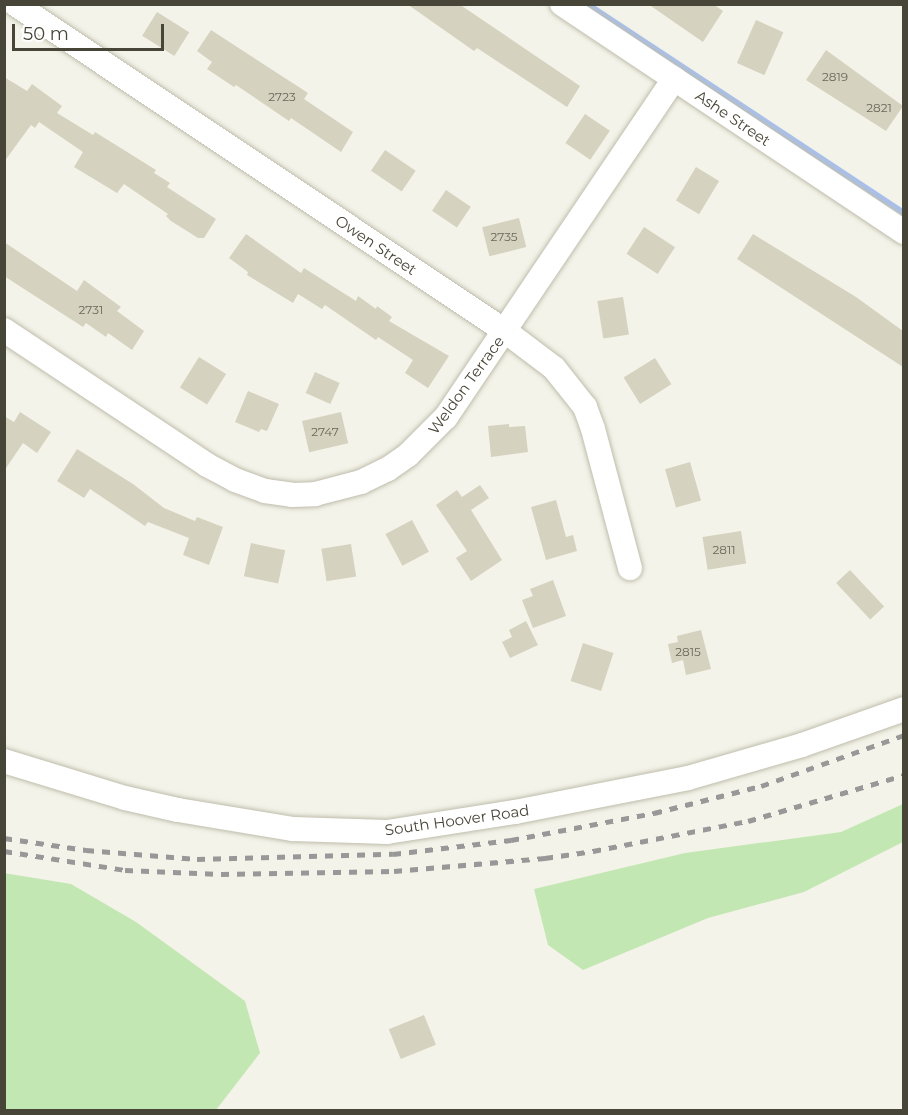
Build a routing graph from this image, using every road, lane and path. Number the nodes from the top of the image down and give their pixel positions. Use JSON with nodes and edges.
{"nodes":[{"id":1,"x":15,"y":4,"type":"edge"},
{"id":2,"x":561,"y":4,"type":"edge"},
{"id":3,"x":674,"y":79,"type":"junction"},
{"id":4,"x":903,"y":232,"type":"edge"},
{"id":5,"x":4,"y":330,"type":"edge"},
{"id":6,"x":505,"y":331,"type":"junction"},
{"id":7,"x":630,"y":568,"type":"dead end"},
{"id":8,"x":903,"y":709,"type":"edge"},
{"id":9,"x":4,"y":761,"type":"edge"}],
"edges":[{"from":1,"to":6,"type":"street","name":"Owen Street"},
{"from":2,"to":3,"type":"street","name":"Ashe Street"},
{"from":3,"to":4,"type":"street","name":"Ashe Street"},
{"from":3,"to":6,"type":"street","name":"Weldon Terrace"},
{"from":5,"to":6,"type":"street","name":"Weldon Terrace"},
{"from":6,"to":7,"type":"street","name":"Owen Street"},
{"from":8,"to":9,"type":"street","name":"South Hoover Road"}]}
